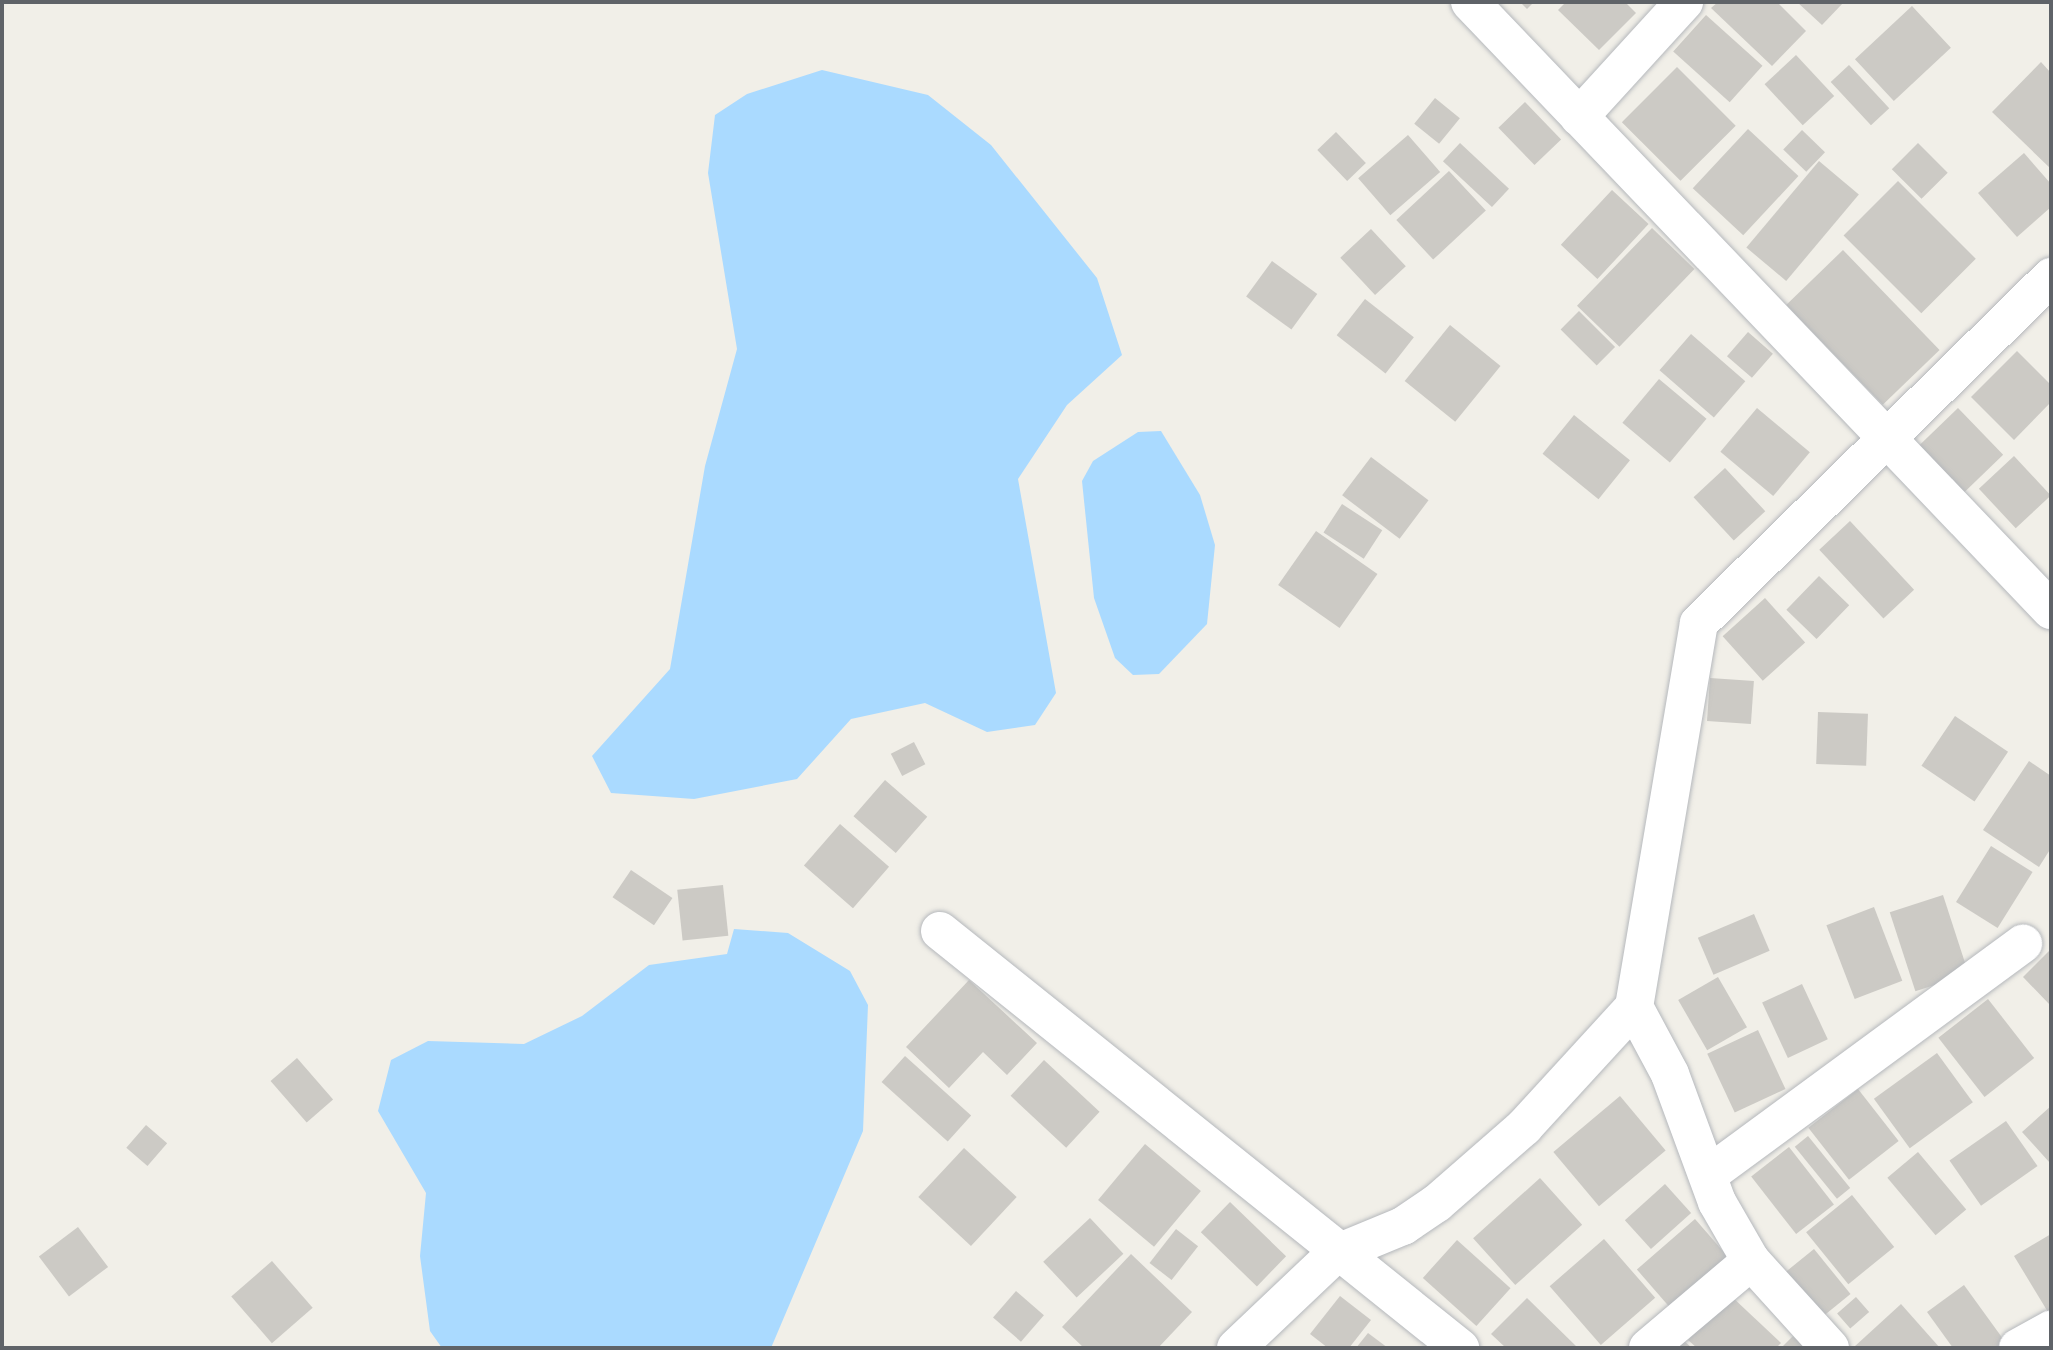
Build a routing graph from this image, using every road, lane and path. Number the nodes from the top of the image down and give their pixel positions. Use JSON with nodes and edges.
{"nodes":[{"id":1,"x":1470,"y":2,"type":"edge"},
{"id":2,"x":1684,"y":2,"type":"edge"},
{"id":3,"x":1579,"y":117,"type":"junction"},
{"id":4,"x":2051,"y":277,"type":"edge"},
{"id":5,"x":1885,"y":437,"type":"junction"},
{"id":6,"x":2051,"y":610,"type":"edge"},
{"id":7,"x":940,"y":931,"type":"dead end"},
{"id":8,"x":2023,"y":944,"type":"dead end"},
{"id":9,"x":1634,"y":1007,"type":"junction"},
{"id":10,"x":1708,"y":1175,"type":"junction"},
{"id":11,"x":1335,"y":1254,"type":"junction"},
{"id":12,"x":1751,"y":1261,"type":"junction"},
{"id":13,"x":2051,"y":1330,"type":"edge"},
{"id":14,"x":1236,"y":1348,"type":"edge"},
{"id":15,"x":1460,"y":1348,"type":"edge"},
{"id":16,"x":1648,"y":1348,"type":"edge"},
{"id":17,"x":1830,"y":1348,"type":"edge"},
{"id":18,"x":2018,"y":1348,"type":"edge"}],
"edges":[{"from":1,"to":3,"type":"street"},
{"from":2,"to":3,"type":"street"},
{"from":3,"to":5,"type":"street"},
{"from":4,"to":5,"type":"street"},
{"from":5,"to":6,"type":"street"},
{"from":5,"to":9,"type":"street"},
{"from":7,"to":11,"type":"street"},
{"from":8,"to":10,"type":"street"},
{"from":9,"to":10,"type":"street"},
{"from":9,"to":11,"type":"street"},
{"from":10,"to":12,"type":"street"},
{"from":11,"to":14,"type":"street"},
{"from":11,"to":15,"type":"street"},
{"from":12,"to":16,"type":"street"},
{"from":12,"to":17,"type":"street"},
{"from":13,"to":18,"type":"street"}]}
